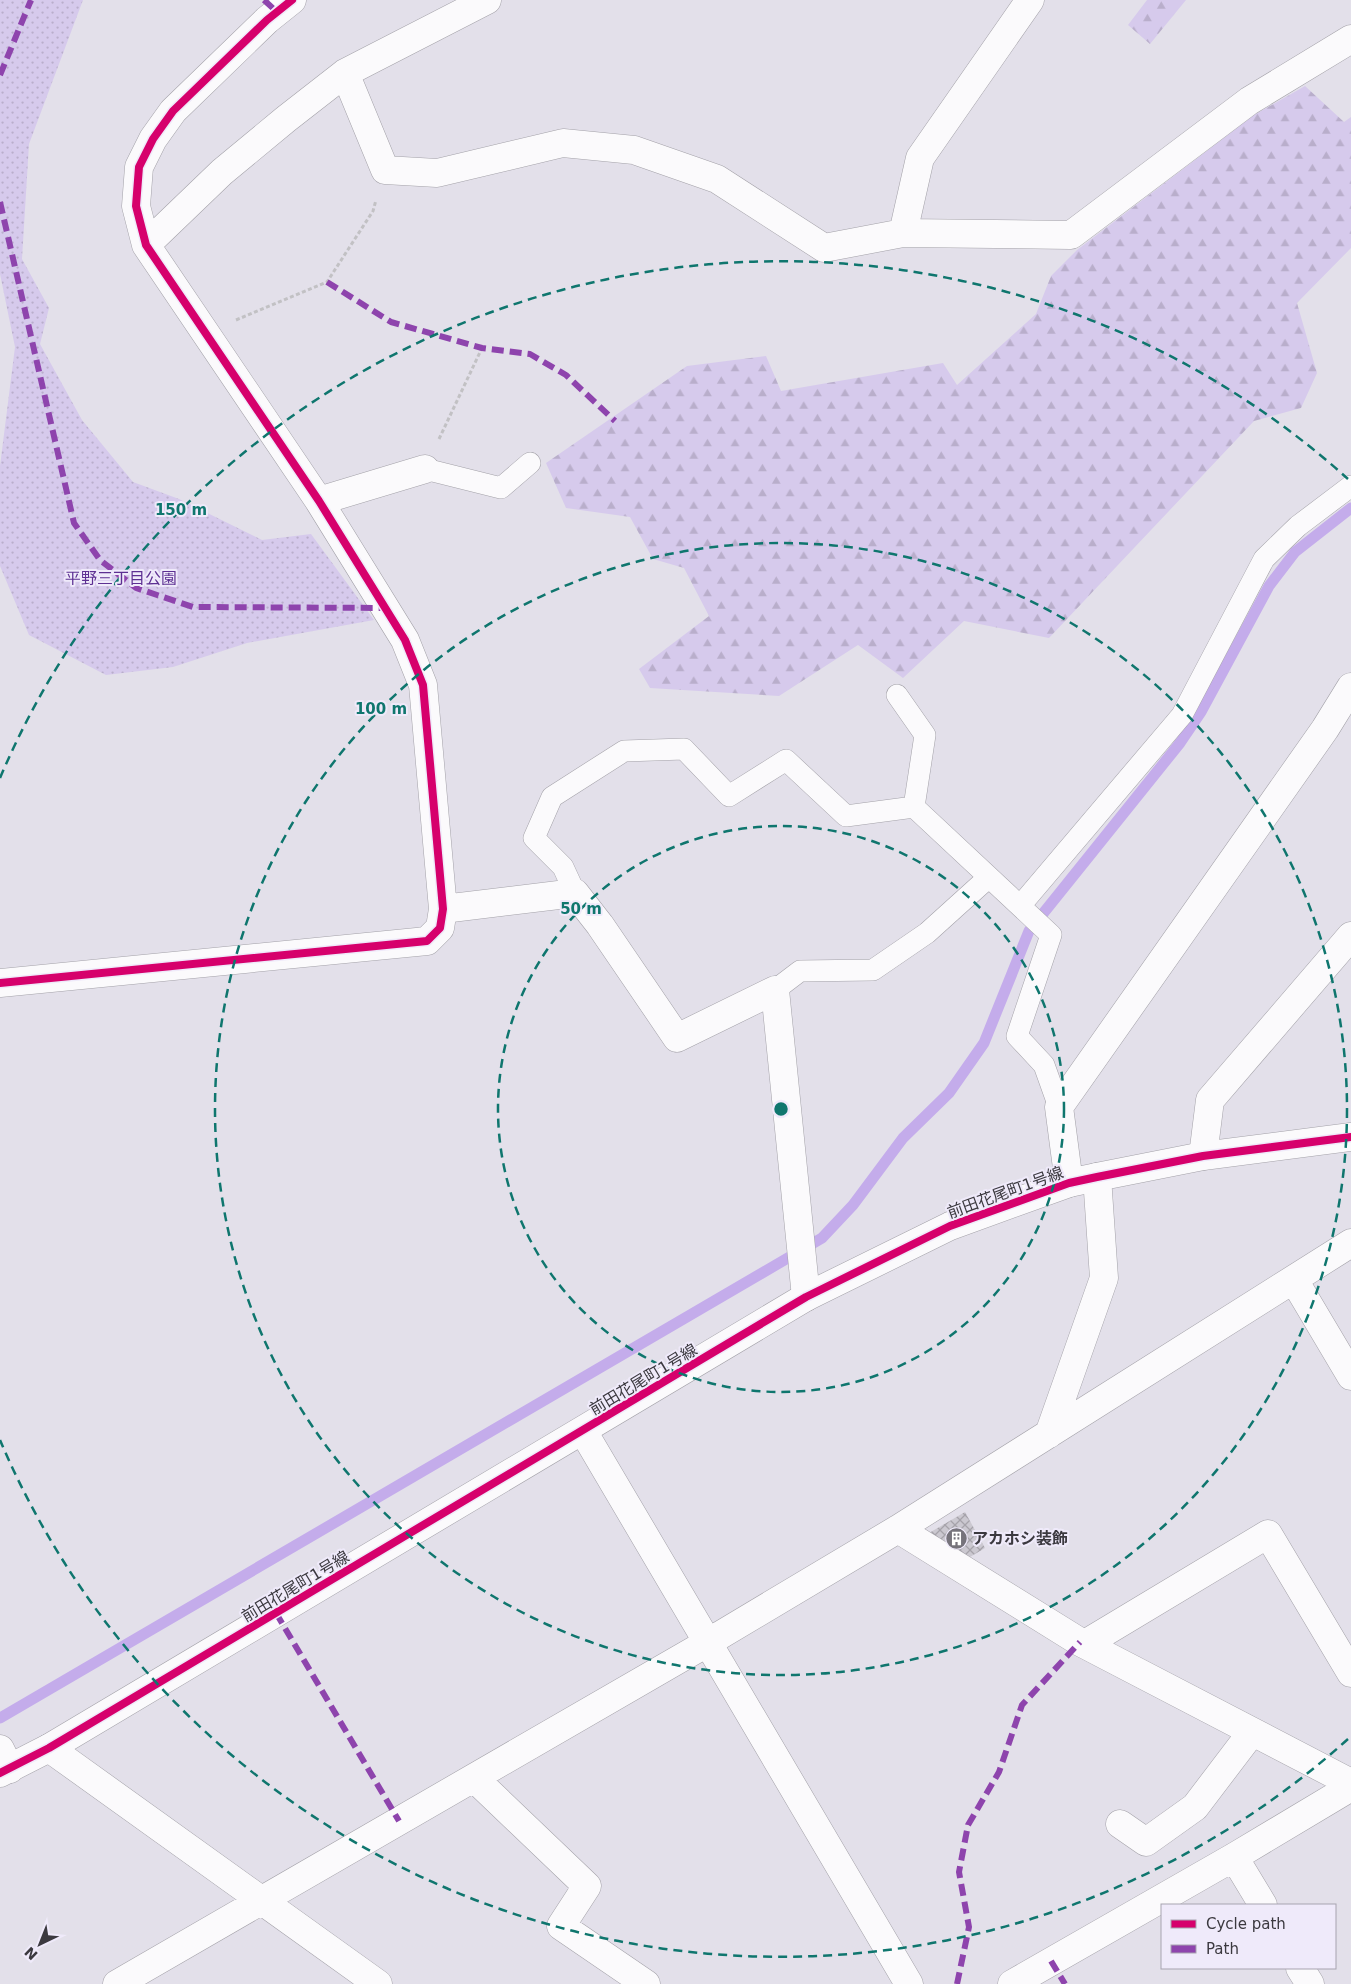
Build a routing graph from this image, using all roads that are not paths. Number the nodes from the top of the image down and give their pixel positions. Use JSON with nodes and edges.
{"nodes":[{"id":1,"x":292,"y":0,"type":"edge"},
{"id":2,"x":487,"y":0,"type":"edge"},
{"id":3,"x":1030,"y":0,"type":"edge"},
{"id":4,"x":1351,"y":39,"type":"edge"},
{"id":5,"x":345,"y":73,"type":"junction"},
{"id":6,"x":903,"y":233,"type":"junction"},
{"id":7,"x":146,"y":245,"type":"junction"},
{"id":8,"x":530,"y":463,"type":"dead end"},
{"id":9,"x":425,"y":468,"type":"joint"},
{"id":10,"x":1351,"y":486,"type":"edge"},
{"id":11,"x":319,"y":501,"type":"junction"},
{"id":12,"x":1351,"y":687,"type":"edge"},
{"id":13,"x":898,"y":695,"type":"dead end"},
{"id":14,"x":914,"y":807,"type":"junction"},
{"id":15,"x":989,"y":877,"type":"junction"},
{"id":16,"x":575,"y":893,"type":"junction"},
{"id":17,"x":443,"y":909,"type":"junction"},
{"id":18,"x":1023,"y":909,"type":"junction"},
{"id":19,"x":1351,"y":936,"type":"edge"},
{"id":20,"x":0,"y":983,"type":"edge"},
{"id":21,"x":774,"y":990,"type":"junction"},
{"id":22,"x":1059,"y":1106,"type":"junction"},
{"id":23,"x":1351,"y":1136,"type":"edge"},
{"id":24,"x":1203,"y":1156,"type":"junction"},
{"id":25,"x":1098,"y":1177,"type":"junction"},
{"id":26,"x":1068,"y":1183,"type":"junction"},
{"id":27,"x":1351,"y":1243,"type":"edge"},
{"id":28,"x":1294,"y":1280,"type":"junction"},
{"id":29,"x":806,"y":1297,"type":"junction"},
{"id":30,"x":1351,"y":1376,"type":"edge"},
{"id":31,"x":583,"y":1431,"type":"junction"},
{"id":32,"x":1050,"y":1434,"type":"junction"},
{"id":33,"x":898,"y":1529,"type":"junction"},
{"id":34,"x":707,"y":1643,"type":"junction"},
{"id":35,"x":1084,"y":1644,"type":"junction"},
{"id":36,"x":1351,"y":1672,"type":"edge"},
{"id":37,"x":1252,"y":1732,"type":"junction"},
{"id":38,"x":49,"y":1748,"type":"junction"},
{"id":39,"x":3,"y":1764,"type":"edge"},
{"id":40,"x":474,"y":1778,"type":"junction"},
{"id":41,"x":1351,"y":1785,"type":"edge"},
{"id":42,"x":1120,"y":1824,"type":"dead end"},
{"id":43,"x":1234,"y":1857,"type":"junction"},
{"id":44,"x":262,"y":1900,"type":"junction"},
{"id":45,"x":1262,"y":1904,"type":"edge"},
{"id":46,"x":1301,"y":1969,"type":"edge"},
{"id":47,"x":152,"y":1976,"type":"edge"},
{"id":48,"x":116,"y":1984,"type":"edge"},
{"id":49,"x":378,"y":1984,"type":"edge"},
{"id":50,"x":646,"y":1984,"type":"edge"},
{"id":51,"x":909,"y":1984,"type":"edge"},
{"id":52,"x":1012,"y":1984,"type":"edge"},
{"id":53,"x":1310,"y":1984,"type":"edge"}],
"edges":[{"from":1,"to":7,"type":"street"},
{"from":2,"to":5,"type":"street"},
{"from":3,"to":6,"type":"street"},
{"from":4,"to":6,"type":"street"},
{"from":5,"to":6,"type":"street"},
{"from":5,"to":7,"type":"street"},
{"from":7,"to":11,"type":"street"},
{"from":8,"to":9,"type":"lane"},
{"from":9,"to":11,"type":"street"},
{"from":10,"to":18,"type":"lane"},
{"from":11,"to":17,"type":"street"},
{"from":12,"to":22,"type":"street"},
{"from":13,"to":14,"type":"lane"},
{"from":14,"to":15,"type":"lane"},
{"from":14,"to":16,"type":"lane"},
{"from":15,"to":18,"type":"lane"},
{"from":15,"to":21,"type":"lane"},
{"from":16,"to":17,"type":"street"},
{"from":16,"to":21,"type":"street"},
{"from":17,"to":20,"type":"street"},
{"from":18,"to":22,"type":"lane"},
{"from":19,"to":24,"type":"street"},
{"from":21,"to":29,"type":"street"},
{"from":22,"to":26,"type":"street"},
{"from":23,"to":24,"type":"street","name":"前田花尾町1号線"},
{"from":24,"to":25,"type":"street","name":"前田花尾町1号線"},
{"from":25,"to":26,"type":"street","name":"前田花尾町1号線"},
{"from":25,"to":32,"type":"street"},
{"from":26,"to":29,"type":"street","name":"前田花尾町1号線"},
{"from":27,"to":28,"type":"street"},
{"from":28,"to":30,"type":"street"},
{"from":28,"to":32,"type":"street"},
{"from":29,"to":31,"type":"street","name":"前田花尾町1号線"},
{"from":31,"to":34,"type":"street"},
{"from":31,"to":38,"type":"street","name":"前田花尾町1号線"},
{"from":32,"to":33,"type":"street"},
{"from":33,"to":34,"type":"street"},
{"from":33,"to":35,"type":"street"},
{"from":34,"to":40,"type":"street"},
{"from":34,"to":51,"type":"street"},
{"from":35,"to":36,"type":"street"},
{"from":35,"to":37,"type":"street"},
{"from":37,"to":41,"type":"street"},
{"from":37,"to":42,"type":"street"},
{"from":38,"to":39,"type":"street","name":"前田花尾町1号線"},
{"from":38,"to":44,"type":"street"},
{"from":40,"to":44,"type":"street"},
{"from":40,"to":50,"type":"street"},
{"from":41,"to":43,"type":"street"},
{"from":43,"to":45,"type":"street"},
{"from":43,"to":52,"type":"street"},
{"from":44,"to":47,"type":"street"},
{"from":44,"to":49,"type":"street"},
{"from":46,"to":53,"type":"street"},
{"from":47,"to":48,"type":"street"}]}
